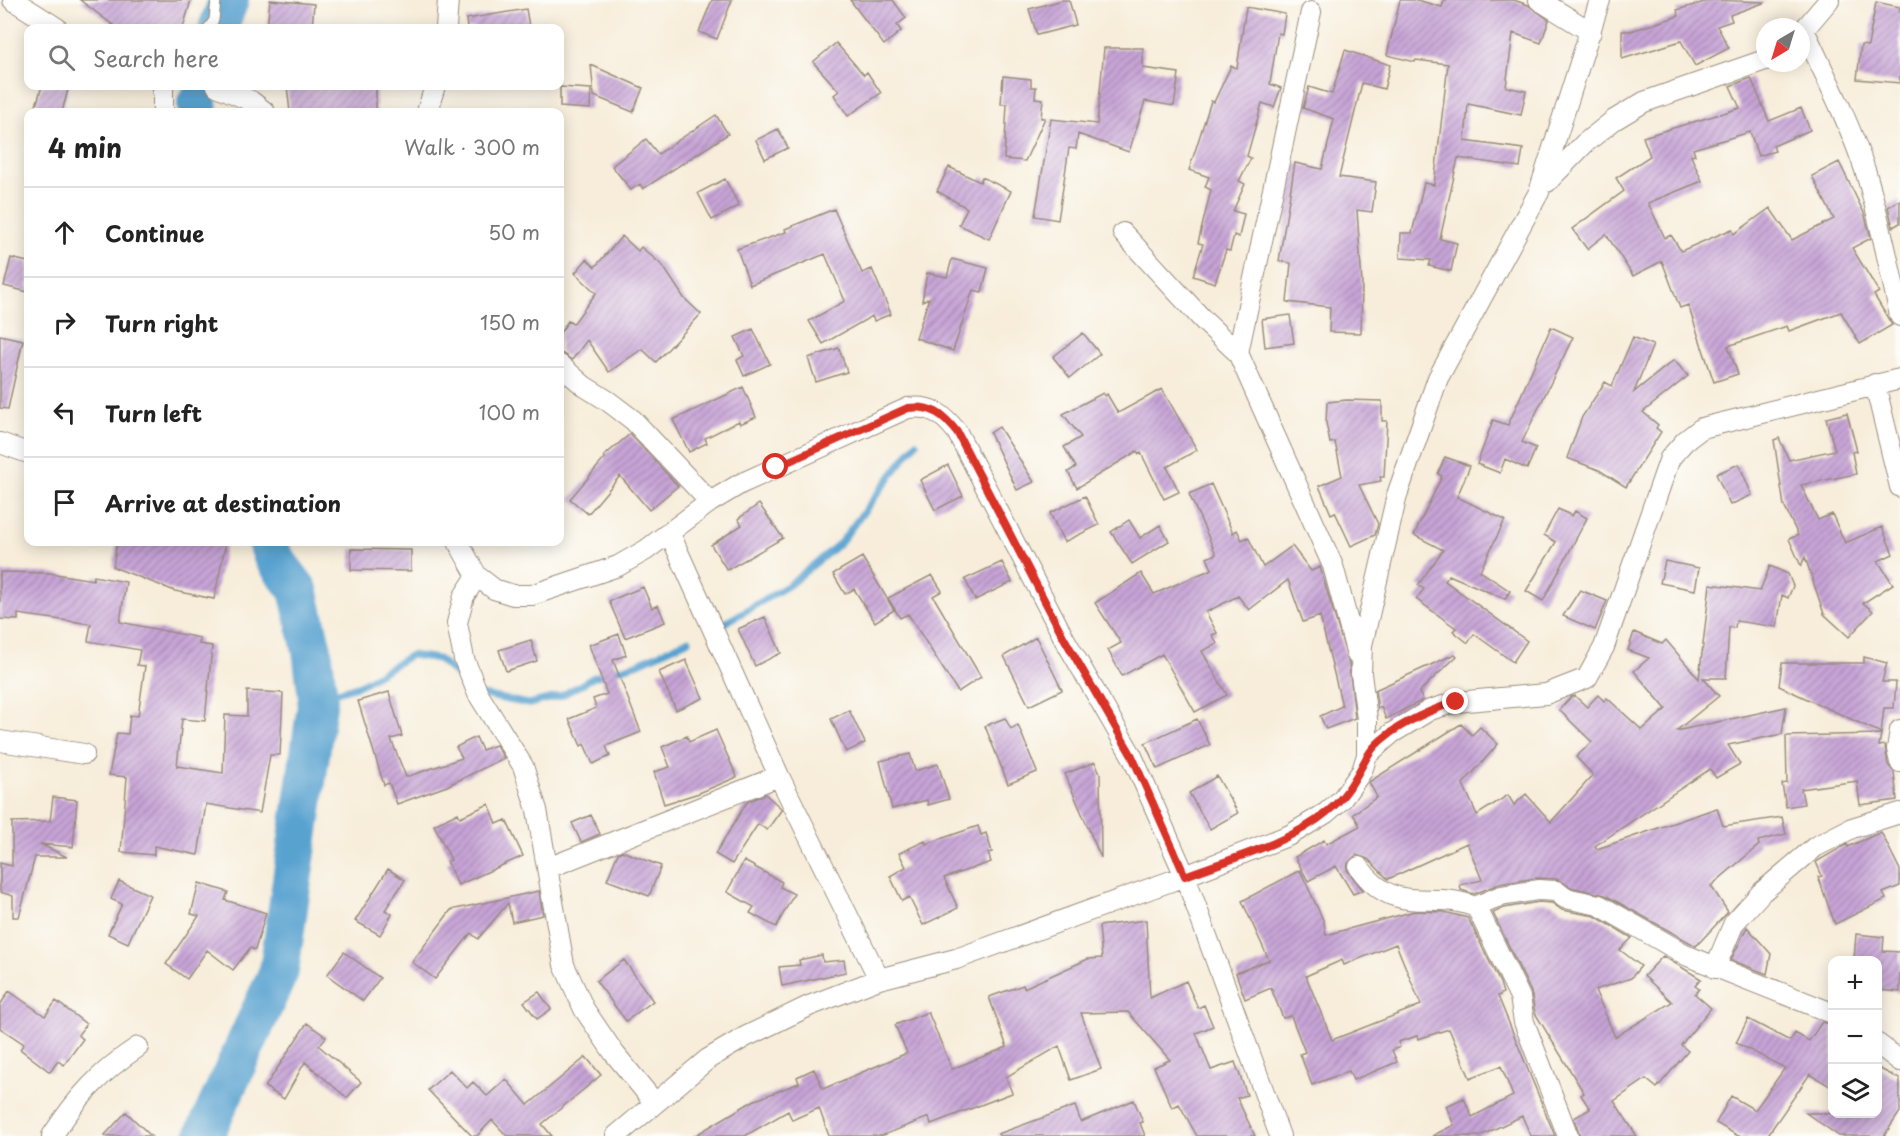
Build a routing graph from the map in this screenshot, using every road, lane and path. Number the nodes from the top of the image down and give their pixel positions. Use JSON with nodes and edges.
{"nodes":[{"id":1,"x":13,"y":0,"type":"edge"},
{"id":2,"x":216,"y":0,"type":"edge"},
{"id":3,"x":447,"y":0,"type":"edge"},
{"id":4,"x":1539,"y":0,"type":"edge"},
{"id":5,"x":1600,"y":0,"type":"edge"},
{"id":6,"x":1829,"y":0,"type":"edge"},
{"id":7,"x":1311,"y":12,"type":"dead end"},
{"id":8,"x":1810,"y":23,"type":"edge"},
{"id":9,"x":51,"y":24,"type":"edge"},
{"id":10,"x":211,"y":24,"type":"edge"},
{"id":11,"x":446,"y":24,"type":"edge"},
{"id":12,"x":1591,"y":32,"type":"junction"},
{"id":13,"x":1810,"y":46,"type":"edge"},
{"id":14,"x":1756,"y":63,"type":"edge"},
{"id":15,"x":163,"y":90,"type":"edge"},
{"id":16,"x":226,"y":90,"type":"edge"},
{"id":17,"x":434,"y":90,"type":"edge"},
{"id":18,"x":163,"y":108,"type":"edge"},
{"id":19,"x":260,"y":108,"type":"edge"},
{"id":20,"x":428,"y":108,"type":"edge"},
{"id":21,"x":1539,"y":192,"type":"junction"},
{"id":22,"x":1123,"y":233,"type":"dead end"},
{"id":23,"x":1900,"y":316,"type":"edge"},
{"id":24,"x":1238,"y":353,"type":"junction"},
{"id":25,"x":564,"y":368,"type":"edge"},
{"id":26,"x":1900,"y":379,"type":"edge"},
{"id":27,"x":1875,"y":384,"type":"junction"},
{"id":28,"x":0,"y":443,"type":"edge"},
{"id":29,"x":24,"y":452,"type":"edge"},
{"id":30,"x":1900,"y":487,"type":"edge"},
{"id":31,"x":710,"y":502,"type":"junction"},
{"id":32,"x":670,"y":534,"type":"junction"},
{"id":33,"x":460,"y":546,"type":"edge"},
{"id":34,"x":477,"y":576,"type":"junction"},
{"id":35,"x":1361,"y":674,"type":"junction"},
{"id":36,"x":1900,"y":730,"type":"edge"},
{"id":37,"x":0,"y":741,"type":"edge"},
{"id":38,"x":84,"y":754,"type":"dead end"},
{"id":39,"x":1367,"y":755,"type":"junction"},
{"id":40,"x":1900,"y":762,"type":"edge"},
{"id":41,"x":780,"y":776,"type":"junction"},
{"id":42,"x":1900,"y":813,"type":"edge"},
{"id":43,"x":1359,"y":867,"type":"dead end"},
{"id":44,"x":548,"y":868,"type":"junction"},
{"id":45,"x":1185,"y":876,"type":"junction"},
{"id":46,"x":1475,"y":907,"type":"junction"},
{"id":47,"x":1715,"y":968,"type":"junction"},
{"id":48,"x":879,"y":979,"type":"junction"},
{"id":49,"x":1828,"y":1011,"type":"edge"},
{"id":50,"x":138,"y":1047,"type":"dead end"},
{"id":51,"x":1882,"y":1047,"type":"edge"},
{"id":52,"x":1900,"y":1061,"type":"edge"},
{"id":53,"x":654,"y":1102,"type":"junction"},
{"id":54,"x":52,"y":1136,"type":"edge"},
{"id":55,"x":616,"y":1136,"type":"edge"},
{"id":56,"x":1280,"y":1136,"type":"edge"},
{"id":57,"x":1568,"y":1136,"type":"edge"}],
"edges":[{"from":1,"to":9,"type":"street"},
{"from":2,"to":10,"type":"lane"},
{"from":3,"to":11,"type":"street"},
{"from":4,"to":12,"type":"street"},
{"from":5,"to":12,"type":"street"},
{"from":6,"to":8,"type":"street"},
{"from":7,"to":24,"type":"street"},
{"from":12,"to":21,"type":"street"},
{"from":13,"to":23,"type":"street"},
{"from":14,"to":21,"type":"street"},
{"from":15,"to":18,"type":"street"},
{"from":16,"to":19,"type":"street"},
{"from":17,"to":20,"type":"street"},
{"from":21,"to":35,"type":"street"},
{"from":22,"to":24,"type":"street"},
{"from":24,"to":35,"type":"street"},
{"from":25,"to":31,"type":"street"},
{"from":26,"to":27,"type":"street"},
{"from":27,"to":30,"type":"street"},
{"from":27,"to":39,"type":"street"},
{"from":28,"to":29,"type":"street"},
{"from":31,"to":32,"type":"street"},
{"from":31,"to":45,"type":"street"},
{"from":32,"to":34,"type":"street"},
{"from":32,"to":41,"type":"street"},
{"from":33,"to":34,"type":"street"},
{"from":34,"to":44,"type":"street"},
{"from":35,"to":39,"type":"street"},
{"from":36,"to":40,"type":"street"},
{"from":37,"to":38,"type":"street"},
{"from":39,"to":45,"type":"street"},
{"from":41,"to":44,"type":"street"},
{"from":41,"to":48,"type":"street"},
{"from":42,"to":47,"type":"street"},
{"from":43,"to":46,"type":"street"},
{"from":44,"to":53,"type":"street"},
{"from":45,"to":48,"type":"street"},
{"from":45,"to":56,"type":"street"},
{"from":46,"to":47,"type":"street"},
{"from":46,"to":57,"type":"street"},
{"from":47,"to":49,"type":"street"},
{"from":48,"to":53,"type":"street"},
{"from":50,"to":54,"type":"street"},
{"from":51,"to":52,"type":"street"},
{"from":53,"to":55,"type":"street"}]}
